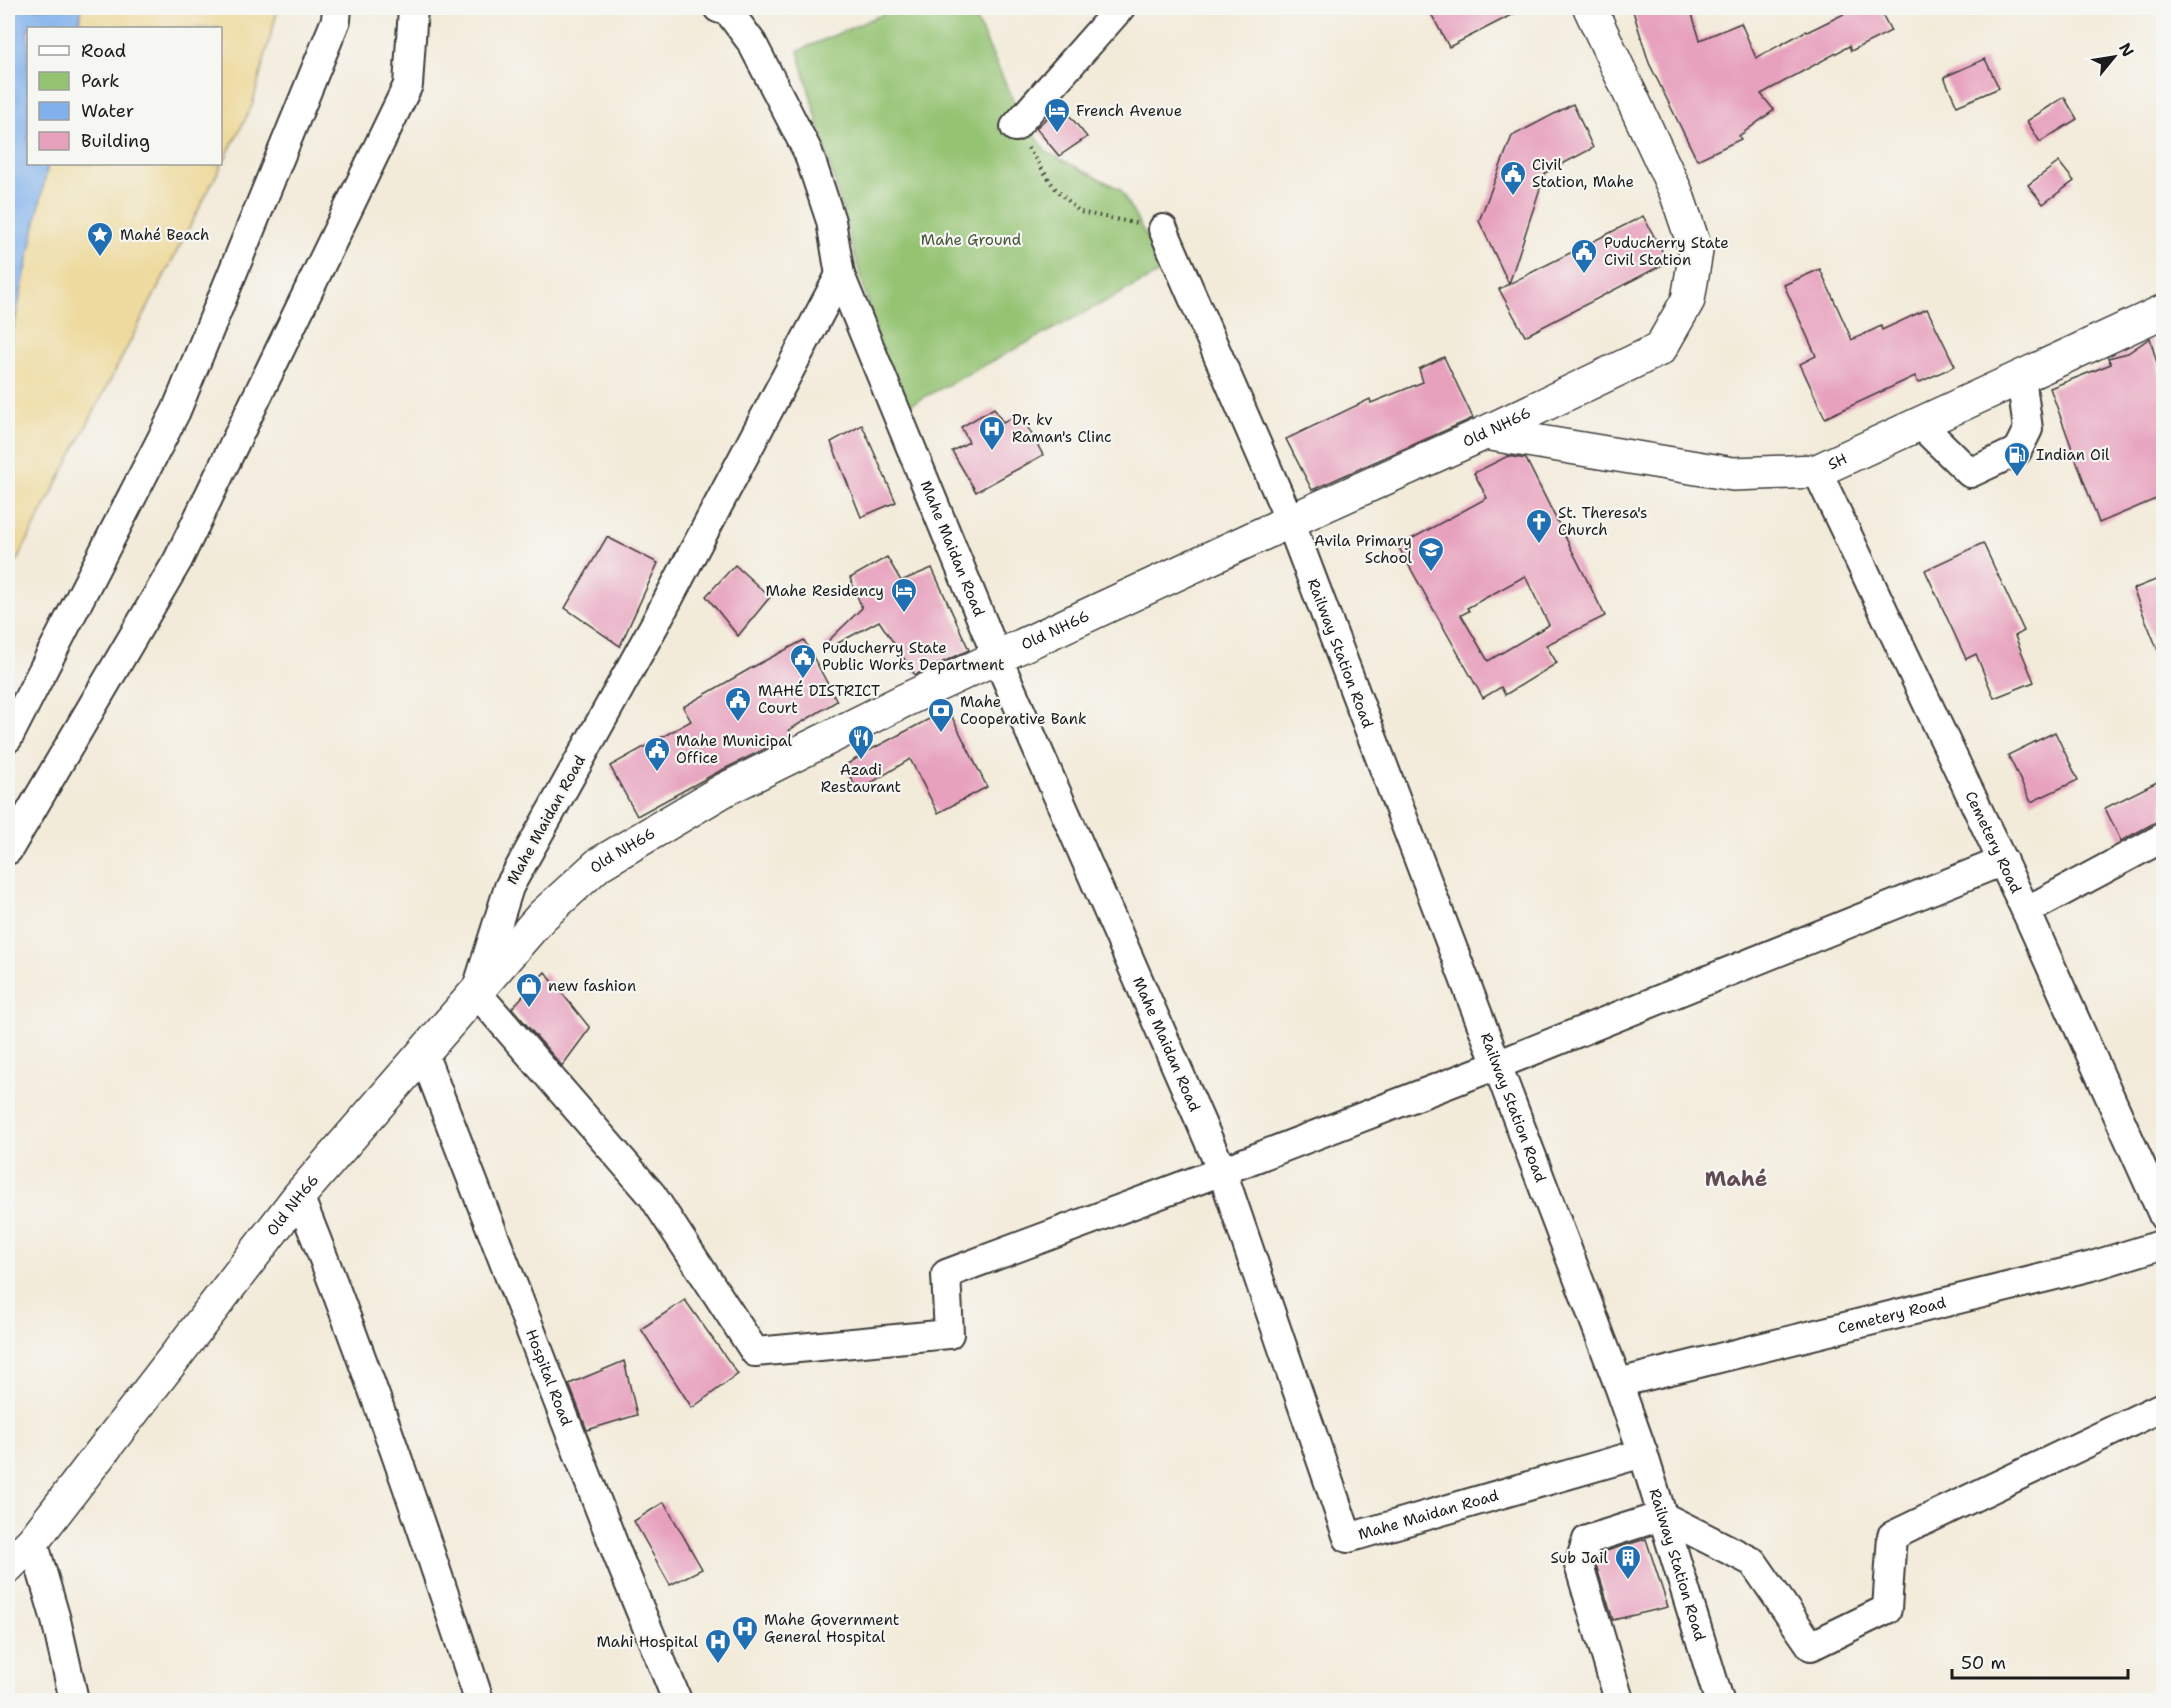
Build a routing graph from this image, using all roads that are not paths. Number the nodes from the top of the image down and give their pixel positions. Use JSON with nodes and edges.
{"nodes":[{"id":1,"x":337,"y":8,"type":"edge"},
{"id":2,"x":413,"y":8,"type":"edge"},
{"id":3,"x":718,"y":8,"type":"edge"},
{"id":4,"x":1120,"y":8,"type":"edge"},
{"id":5,"x":1590,"y":8,"type":"edge"},
{"id":6,"x":1015,"y":127,"type":"road end"},
{"id":7,"x":1163,"y":229,"type":"road end"},
{"id":8,"x":840,"y":275,"type":"junction"},
{"id":9,"x":2163,"y":311,"type":"edge"},
{"id":10,"x":2021,"y":377,"type":"junction"},
{"id":11,"x":1920,"y":424,"type":"junction"},
{"id":12,"x":1485,"y":433,"type":"junction"},
{"id":13,"x":1817,"y":471,"type":"junction"},
{"id":14,"x":1290,"y":521,"type":"junction"},
{"id":15,"x":997,"y":657,"type":"junction"},
{"id":16,"x":8,"y":738,"type":"edge"},
{"id":17,"x":2163,"y":837,"type":"edge"},
{"id":18,"x":8,"y":850,"type":"edge"},
{"id":19,"x":2003,"y":861,"type":"junction"},
{"id":20,"x":2026,"y":911,"type":"junction"},
{"id":21,"x":476,"y":992,"type":"junction"},
{"id":22,"x":423,"y":1053,"type":"junction"},
{"id":23,"x":1497,"y":1065,"type":"junction"},
{"id":24,"x":1222,"y":1171,"type":"junction"},
{"id":25,"x":299,"y":1196,"type":"junction"},
{"id":26,"x":2163,"y":1217,"type":"edge"},
{"id":27,"x":2163,"y":1244,"type":"edge"},
{"id":28,"x":1618,"y":1383,"type":"junction"},
{"id":29,"x":2163,"y":1406,"type":"edge"},
{"id":30,"x":1643,"y":1453,"type":"junction"},
{"id":31,"x":1662,"y":1516,"type":"junction"},
{"id":32,"x":33,"y":1540,"type":"junction"},
{"id":33,"x":8,"y":1566,"type":"edge"},
{"id":34,"x":74,"y":1701,"type":"edge"},
{"id":35,"x":479,"y":1701,"type":"edge"},
{"id":36,"x":677,"y":1701,"type":"edge"},
{"id":37,"x":1619,"y":1701,"type":"edge"},
{"id":38,"x":1719,"y":1701,"type":"edge"}],
"edges":[{"from":1,"to":16,"type":"street"},
{"from":2,"to":18,"type":"street"},
{"from":3,"to":8,"type":"street","name":"Mahe Maidan Road"},
{"from":4,"to":6,"type":"street"},
{"from":5,"to":12,"type":"main road","name":"Old NH66"},
{"from":7,"to":14,"type":"street","name":"Railway Station Road"},
{"from":8,"to":15,"type":"street","name":"Mahe Maidan Road"},
{"from":8,"to":21,"type":"street","name":"Mahe Maidan Road"},
{"from":9,"to":10,"type":"main road","name":"SH"},
{"from":10,"to":11,"type":"main road","name":"SH"},
{"from":10,"to":11,"type":"street"},
{"from":11,"to":13,"type":"main road","name":"SH"},
{"from":12,"to":13,"type":"main road","name":"SH"},
{"from":12,"to":14,"type":"main road","name":"Old NH66"},
{"from":13,"to":19,"type":"street","name":"Cemetery Road"},
{"from":14,"to":15,"type":"main road","name":"Old NH66"},
{"from":14,"to":23,"type":"street","name":"Railway Station Road"},
{"from":15,"to":21,"type":"main road","name":"Old NH66"},
{"from":15,"to":24,"type":"street","name":"Mahe Maidan Road"},
{"from":17,"to":20,"type":"street"},
{"from":19,"to":20,"type":"street","name":"Cemetery Road"},
{"from":19,"to":23,"type":"street"},
{"from":20,"to":26,"type":"street","name":"Cemetery Road"},
{"from":21,"to":22,"type":"main road","name":"Old NH66"},
{"from":21,"to":24,"type":"street"},
{"from":22,"to":25,"type":"main road","name":"Old NH66"},
{"from":22,"to":36,"type":"street","name":"Hospital Road"},
{"from":23,"to":24,"type":"street"},
{"from":23,"to":28,"type":"street","name":"Railway Station Road"},
{"from":24,"to":30,"type":"street","name":"Mahe Maidan Road"},
{"from":25,"to":32,"type":"main road","name":"Old NH66"},
{"from":25,"to":35,"type":"street"},
{"from":27,"to":28,"type":"street","name":"Cemetery Road"},
{"from":28,"to":30,"type":"street","name":"Railway Station Road"},
{"from":29,"to":31,"type":"street"},
{"from":30,"to":31,"type":"street","name":"Railway Station Road"},
{"from":31,"to":37,"type":"street"},
{"from":31,"to":38,"type":"street","name":"Railway Station Road"},
{"from":32,"to":33,"type":"main road","name":"Old NH66"},
{"from":32,"to":34,"type":"street"}]}
